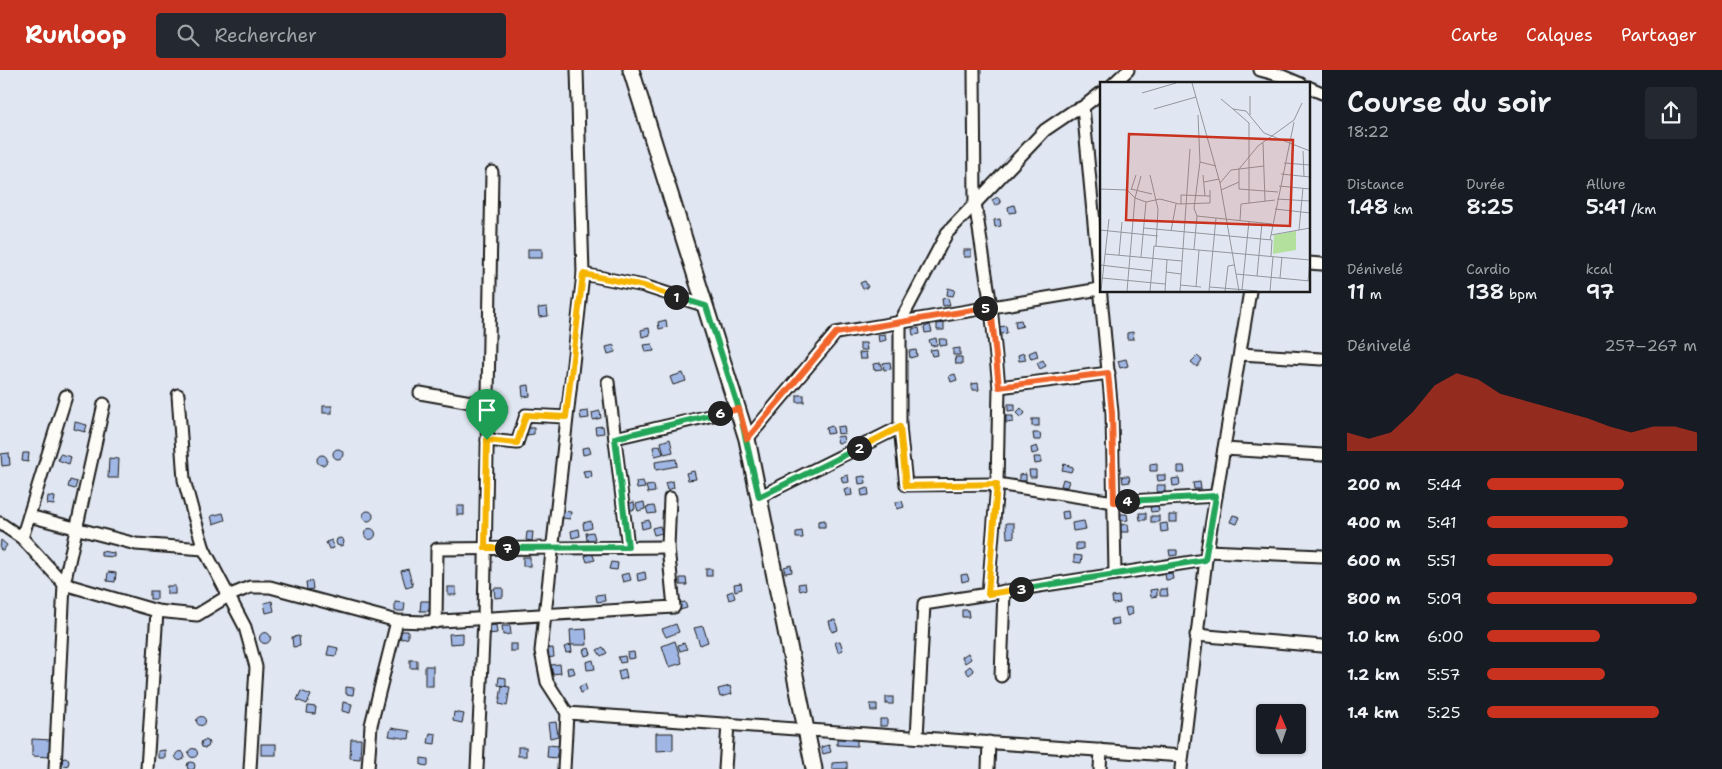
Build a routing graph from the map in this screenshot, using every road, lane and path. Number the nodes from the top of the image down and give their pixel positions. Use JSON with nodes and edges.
{"nodes":[{"id":1,"x":577,"y":70,"type":"edge"},
{"id":2,"x":631,"y":70,"type":"edge"},
{"id":3,"x":974,"y":70,"type":"edge"},
{"id":4,"x":1128,"y":70,"type":"edge"},
{"id":5,"x":1260,"y":70,"type":"edge"},
{"id":6,"x":1282,"y":76,"type":"edge"},
{"id":7,"x":1114,"y":82,"type":"edge"},
{"id":8,"x":1296,"y":82,"type":"edge"},
{"id":9,"x":1310,"y":88,"type":"edge"},
{"id":10,"x":1322,"y":93,"type":"edge"},
{"id":11,"x":1100,"y":94,"type":"edge"},
{"id":12,"x":1082,"y":107,"type":"junction"},
{"id":13,"x":492,"y":172,"type":"dead end"},
{"id":14,"x":975,"y":202,"type":"junction"},
{"id":15,"x":583,"y":274,"type":"junction"},
{"id":16,"x":1100,"y":289,"type":"edge"},
{"id":17,"x":1100,"y":292,"type":"edge"},
{"id":18,"x":1250,"y":292,"type":"edge"},
{"id":19,"x":706,"y":306,"type":"junction"},
{"id":20,"x":991,"y":307,"type":"junction"},
{"id":21,"x":900,"y":322,"type":"junction"},
{"id":22,"x":1240,"y":354,"type":"junction"},
{"id":23,"x":1322,"y":359,"type":"edge"},
{"id":24,"x":1108,"y":373,"type":"junction"},
{"id":25,"x":608,"y":382,"type":"dead end"},
{"id":26,"x":999,"y":387,"type":"junction"},
{"id":27,"x":420,"y":393,"type":"dead end"},
{"id":28,"x":178,"y":395,"type":"dead end"},
{"id":29,"x":66,"y":396,"type":"dead end"},
{"id":30,"x":104,"y":404,"type":"dead end"},
{"id":31,"x":488,"y":406,"type":"junction"},
{"id":32,"x":739,"y":409,"type":"junction"},
{"id":33,"x":566,"y":417,"type":"junction"},
{"id":34,"x":900,"y":427,"type":"junction"},
{"id":35,"x":615,"y":438,"type":"junction"},
{"id":36,"x":747,"y":439,"type":"junction"},
{"id":37,"x":487,"y":440,"type":"junction"},
{"id":38,"x":1224,"y":449,"type":"junction"},
{"id":39,"x":1322,"y":455,"type":"edge"},
{"id":40,"x":997,"y":484,"type":"junction"},
{"id":41,"x":1216,"y":496,"type":"junction"},
{"id":42,"x":759,"y":497,"type":"junction"},
{"id":43,"x":670,"y":498,"type":"dead end"},
{"id":44,"x":1114,"y":502,"type":"junction"},
{"id":45,"x":29,"y":516,"type":"junction"},
{"id":46,"x":0,"y":523,"type":"edge"},
{"id":47,"x":76,"y":528,"type":"junction"},
{"id":48,"x":22,"y":538,"type":"junction"},
{"id":49,"x":668,"y":546,"type":"junction"},
{"id":50,"x":628,"y":547,"type":"junction"},
{"id":51,"x":485,"y":548,"type":"junction"},
{"id":52,"x":551,"y":548,"type":"junction"},
{"id":53,"x":204,"y":549,"type":"junction"},
{"id":54,"x":1206,"y":555,"type":"junction"},
{"id":55,"x":1322,"y":556,"type":"edge"},
{"id":56,"x":1115,"y":574,"type":"junction"},
{"id":57,"x":64,"y":584,"type":"junction"},
{"id":58,"x":1004,"y":591,"type":"junction"},
{"id":59,"x":988,"y":594,"type":"junction"},
{"id":60,"x":228,"y":596,"type":"junction"},
{"id":61,"x":157,"y":611,"type":"junction"},
{"id":62,"x":543,"y":615,"type":"junction"},
{"id":63,"x":484,"y":619,"type":"junction"},
{"id":64,"x":397,"y":621,"type":"junction"},
{"id":65,"x":436,"y":622,"type":"junction"},
{"id":66,"x":1196,"y":636,"type":"junction"},
{"id":67,"x":1322,"y":646,"type":"edge"},
{"id":68,"x":1001,"y":676,"type":"dead end"},
{"id":69,"x":567,"y":713,"type":"junction"},
{"id":70,"x":728,"y":724,"type":"junction"},
{"id":71,"x":806,"y":730,"type":"junction"},
{"id":72,"x":917,"y":737,"type":"junction"},
{"id":73,"x":989,"y":742,"type":"junction"},
{"id":74,"x":1101,"y":750,"type":"junction"},
{"id":75,"x":1182,"y":756,"type":"junction"},
{"id":76,"x":55,"y":769,"type":"edge"},
{"id":77,"x":147,"y":769,"type":"edge"},
{"id":78,"x":250,"y":769,"type":"edge"},
{"id":79,"x":368,"y":769,"type":"edge"},
{"id":80,"x":477,"y":769,"type":"edge"},
{"id":81,"x":564,"y":769,"type":"edge"},
{"id":82,"x":725,"y":769,"type":"edge"},
{"id":83,"x":814,"y":769,"type":"edge"},
{"id":84,"x":988,"y":769,"type":"edge"},
{"id":85,"x":1100,"y":769,"type":"edge"},
{"id":86,"x":1181,"y":769,"type":"edge"}],
"edges":[{"from":1,"to":15,"type":"street"},
{"from":2,"to":19,"type":"main road"},
{"from":3,"to":14,"type":"street"},
{"from":4,"to":7,"type":"street"},
{"from":5,"to":6,"type":"street"},
{"from":6,"to":8,"type":"street"},
{"from":9,"to":10,"type":"street"},
{"from":11,"to":12,"type":"street"},
{"from":12,"to":14,"type":"street"},
{"from":12,"to":16,"type":"street"},
{"from":13,"to":31,"type":"street"},
{"from":14,"to":20,"type":"street"},
{"from":14,"to":21,"type":"street"},
{"from":15,"to":19,"type":"street"},
{"from":15,"to":33,"type":"street"},
{"from":16,"to":20,"type":"street"},
{"from":17,"to":24,"type":"street"},
{"from":18,"to":22,"type":"street"},
{"from":19,"to":32,"type":"main road"},
{"from":20,"to":21,"type":"street"},
{"from":20,"to":26,"type":"street"},
{"from":21,"to":34,"type":"street"},
{"from":21,"to":36,"type":"street"},
{"from":22,"to":23,"type":"street"},
{"from":22,"to":38,"type":"street"},
{"from":24,"to":26,"type":"street"},
{"from":24,"to":44,"type":"street"},
{"from":25,"to":35,"type":"street"},
{"from":26,"to":40,"type":"street"},
{"from":27,"to":31,"type":"street"},
{"from":28,"to":53,"type":"street"},
{"from":29,"to":45,"type":"street"},
{"from":30,"to":47,"type":"street"},
{"from":31,"to":37,"type":"street"},
{"from":32,"to":35,"type":"street"},
{"from":32,"to":36,"type":"main road"},
{"from":33,"to":37,"type":"street"},
{"from":33,"to":52,"type":"street"},
{"from":34,"to":40,"type":"street"},
{"from":34,"to":42,"type":"street"},
{"from":35,"to":50,"type":"street"},
{"from":36,"to":42,"type":"main road"},
{"from":37,"to":51,"type":"street"},
{"from":38,"to":39,"type":"street"},
{"from":38,"to":41,"type":"street"},
{"from":40,"to":44,"type":"street"},
{"from":40,"to":59,"type":"street"},
{"from":41,"to":44,"type":"street"},
{"from":41,"to":54,"type":"street"},
{"from":42,"to":71,"type":"main road"},
{"from":43,"to":49,"type":"street"},
{"from":44,"to":56,"type":"street"},
{"from":45,"to":47,"type":"street"},
{"from":45,"to":48,"type":"street"},
{"from":46,"to":48,"type":"street"},
{"from":47,"to":53,"type":"street"},
{"from":47,"to":57,"type":"street"},
{"from":48,"to":57,"type":"street"},
{"from":49,"to":50,"type":"street"},
{"from":49,"to":62,"type":"street"},
{"from":50,"to":52,"type":"street"},
{"from":51,"to":52,"type":"street"},
{"from":51,"to":63,"type":"street"},
{"from":51,"to":65,"type":"street"},
{"from":52,"to":62,"type":"street"},
{"from":53,"to":60,"type":"street"},
{"from":54,"to":55,"type":"street"},
{"from":54,"to":56,"type":"street"},
{"from":54,"to":66,"type":"street"},
{"from":56,"to":58,"type":"street"},
{"from":57,"to":61,"type":"street"},
{"from":57,"to":76,"type":"street"},
{"from":58,"to":59,"type":"street"},
{"from":58,"to":68,"type":"street"},
{"from":59,"to":72,"type":"street"},
{"from":60,"to":61,"type":"street"},
{"from":60,"to":64,"type":"street"},
{"from":60,"to":78,"type":"street"},
{"from":61,"to":77,"type":"street"},
{"from":62,"to":63,"type":"street"},
{"from":62,"to":69,"type":"street"},
{"from":63,"to":65,"type":"street"},
{"from":63,"to":80,"type":"street"},
{"from":64,"to":65,"type":"street"},
{"from":64,"to":79,"type":"street"},
{"from":66,"to":67,"type":"street"},
{"from":66,"to":75,"type":"street"},
{"from":69,"to":70,"type":"street"},
{"from":69,"to":81,"type":"street"},
{"from":70,"to":71,"type":"street"},
{"from":70,"to":82,"type":"street"},
{"from":71,"to":72,"type":"street"},
{"from":71,"to":83,"type":"main road"},
{"from":72,"to":73,"type":"street"},
{"from":73,"to":74,"type":"street"},
{"from":73,"to":84,"type":"street"},
{"from":74,"to":75,"type":"street"},
{"from":74,"to":85,"type":"street"},
{"from":75,"to":86,"type":"street"}]}
